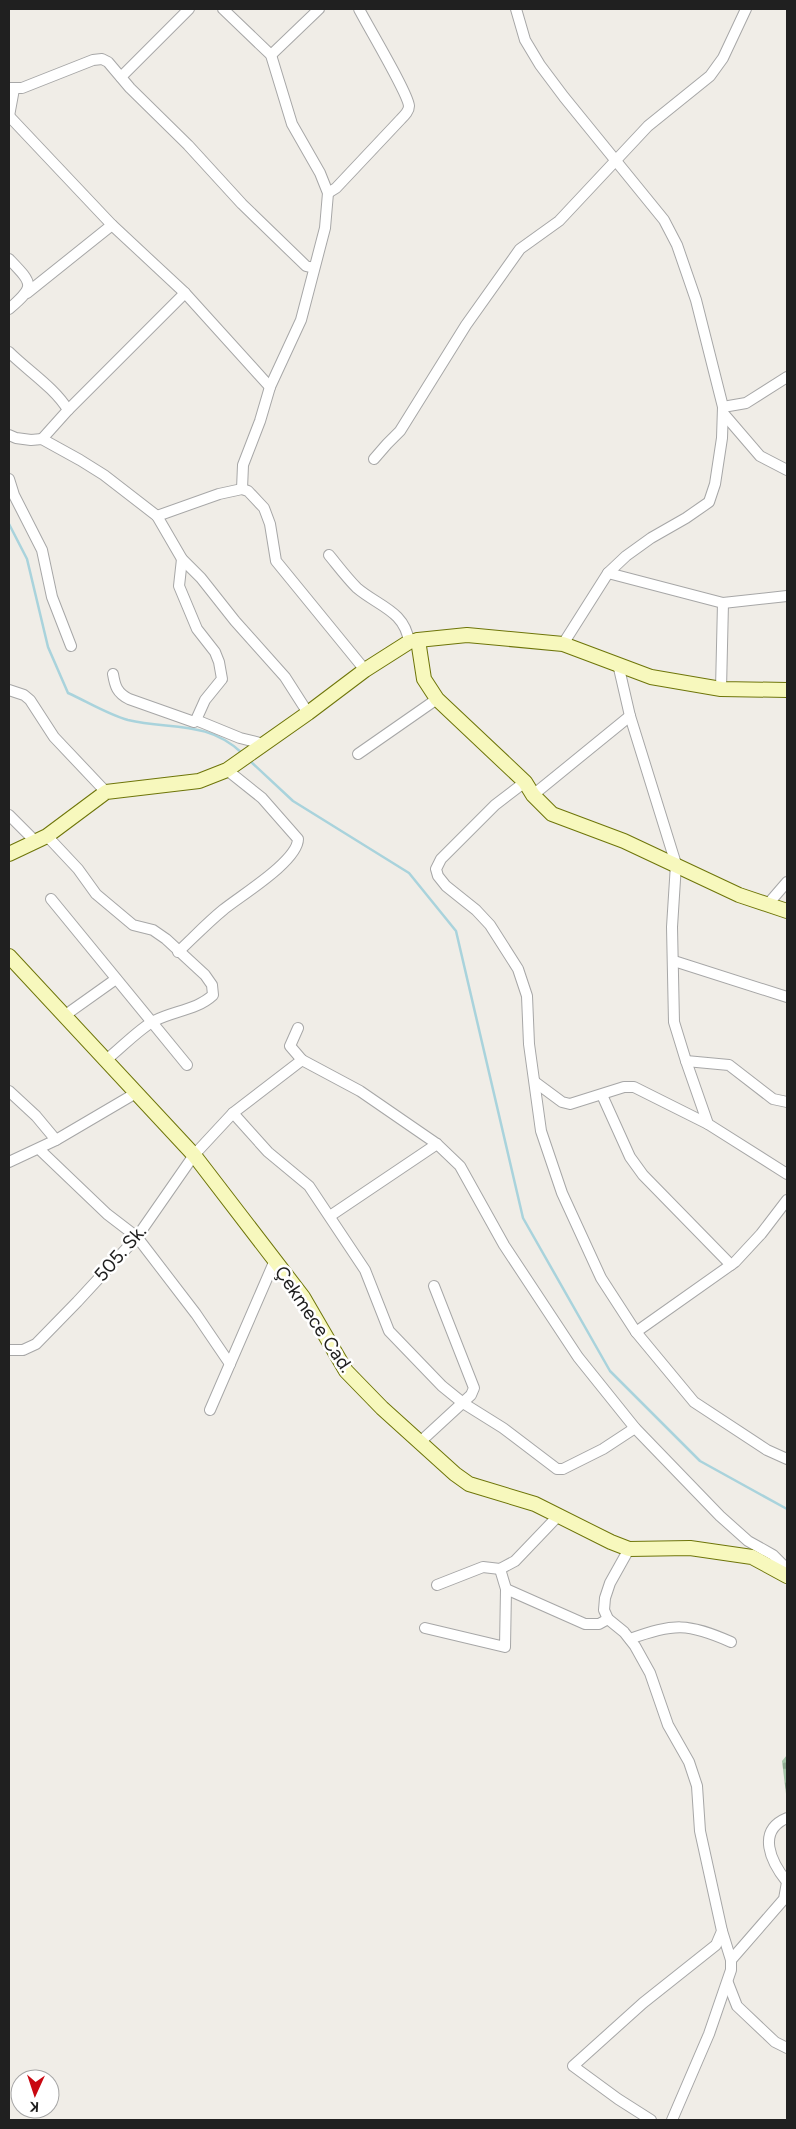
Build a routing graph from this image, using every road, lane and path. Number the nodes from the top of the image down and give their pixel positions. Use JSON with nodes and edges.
{"nodes":[{"id":1,"x":189,"y":9,"type":"edge"},
{"id":2,"x":223,"y":9,"type":"edge"},
{"id":3,"x":319,"y":9,"type":"edge"},
{"id":4,"x":359,"y":9,"type":"edge"},
{"id":5,"x":516,"y":9,"type":"edge"},
{"id":6,"x":746,"y":9,"type":"edge"},
{"id":7,"x":271,"y":55,"type":"junction"},
{"id":8,"x":121,"y":77,"type":"junction"},
{"id":9,"x":11,"y":88,"type":"edge"},
{"id":10,"x":9,"y":116,"type":"edge"},
{"id":11,"x":616,"y":162,"type":"junction"},
{"id":12,"x":328,"y":193,"type":"junction"},
{"id":13,"x":112,"y":225,"type":"junction"},
{"id":14,"x":9,"y":259,"type":"edge"},
{"id":15,"x":314,"y":268,"type":"junction"},
{"id":16,"x":27,"y":293,"type":"junction"},
{"id":17,"x":185,"y":293,"type":"junction"},
{"id":18,"x":9,"y":309,"type":"edge"},
{"id":19,"x":9,"y":352,"type":"edge"},
{"id":20,"x":787,"y":377,"type":"edge"},
{"id":21,"x":270,"y":387,"type":"junction"},
{"id":22,"x":68,"y":410,"type":"junction"},
{"id":23,"x":723,"y":410,"type":"junction"},
{"id":24,"x":9,"y":438,"type":"edge"},
{"id":25,"x":42,"y":439,"type":"junction"},
{"id":26,"x":374,"y":459,"type":"dead end"},
{"id":27,"x":787,"y":470,"type":"edge"},
{"id":28,"x":9,"y":479,"type":"edge"},
{"id":29,"x":242,"y":490,"type":"junction"},
{"id":30,"x":157,"y":516,"type":"junction"},
{"id":31,"x":328,"y":555,"type":"dead end"},
{"id":32,"x":182,"y":559,"type":"junction"},
{"id":33,"x":608,"y":573,"type":"junction"},
{"id":34,"x":787,"y":596,"type":"edge"},
{"id":35,"x":723,"y":603,"type":"junction"},
{"id":36,"x":413,"y":641,"type":"junction"},
{"id":37,"x":563,"y":644,"type":"junction"},
{"id":38,"x":71,"y":646,"type":"dead end"},
{"id":39,"x":618,"y":664,"type":"junction"},
{"id":40,"x":364,"y":670,"type":"junction"},
{"id":41,"x":113,"y":674,"type":"dead end"},
{"id":42,"x":721,"y":689,"type":"junction"},
{"id":43,"x":9,"y":690,"type":"edge"},
{"id":44,"x":787,"y":690,"type":"edge"},
{"id":45,"x":437,"y":699,"type":"junction"},
{"id":46,"x":308,"y":713,"type":"junction"},
{"id":47,"x":630,"y":716,"type":"junction"},
{"id":48,"x":196,"y":720,"type":"junction"},
{"id":49,"x":264,"y":744,"type":"junction"},
{"id":50,"x":358,"y":754,"type":"dead end"},
{"id":51,"x":227,"y":770,"type":"junction"},
{"id":52,"x":526,"y":782,"type":"junction"},
{"id":53,"x":106,"y":792,"type":"junction"},
{"id":54,"x":533,"y":795,"type":"junction"},
{"id":55,"x":9,"y":815,"type":"edge"},
{"id":56,"x":41,"y":839,"type":"junction"},
{"id":57,"x":9,"y":854,"type":"edge"},
{"id":58,"x":676,"y":864,"type":"junction"},
{"id":59,"x":787,"y":882,"type":"edge"},
{"id":60,"x":51,"y":900,"type":"dead end"},
{"id":61,"x":768,"y":904,"type":"junction"},
{"id":62,"x":787,"y":911,"type":"edge"},
{"id":63,"x":178,"y":952,"type":"junction"},
{"id":64,"x":9,"y":956,"type":"edge"},
{"id":65,"x":674,"y":961,"type":"junction"},
{"id":66,"x":116,"y":979,"type":"junction"},
{"id":67,"x":787,"y":998,"type":"edge"},
{"id":68,"x":64,"y":1016,"type":"junction"},
{"id":69,"x":151,"y":1022,"type":"junction"},
{"id":70,"x":298,"y":1028,"type":"dead end"},
{"id":71,"x":106,"y":1060,"type":"junction"},
{"id":72,"x":302,"y":1060,"type":"junction"},
{"id":73,"x":686,"y":1061,"type":"junction"},
{"id":74,"x":187,"y":1065,"type":"dead end"},
{"id":75,"x":535,"y":1082,"type":"junction"},
{"id":76,"x":9,"y":1091,"type":"edge"},
{"id":77,"x":136,"y":1093,"type":"junction"},
{"id":78,"x":602,"y":1094,"type":"junction"},
{"id":79,"x":787,"y":1102,"type":"edge"},
{"id":80,"x":233,"y":1113,"type":"junction"},
{"id":81,"x":708,"y":1124,"type":"junction"},
{"id":82,"x":56,"y":1140,"type":"junction"},
{"id":83,"x":437,"y":1144,"type":"junction"},
{"id":84,"x":38,"y":1149,"type":"junction"},
{"id":85,"x":194,"y":1155,"type":"junction"},
{"id":86,"x":9,"y":1162,"type":"edge"},
{"id":87,"x":787,"y":1174,"type":"edge"},
{"id":88,"x":787,"y":1200,"type":"edge"},
{"id":89,"x":330,"y":1216,"type":"junction"},
{"id":90,"x":137,"y":1237,"type":"junction"},
{"id":91,"x":275,"y":1260,"type":"junction"},
{"id":92,"x":731,"y":1265,"type":"junction"},
{"id":93,"x":434,"y":1286,"type":"dead end"},
{"id":94,"x":636,"y":1332,"type":"junction"},
{"id":95,"x":9,"y":1350,"type":"edge"},
{"id":96,"x":230,"y":1364,"type":"junction"},
{"id":97,"x":463,"y":1403,"type":"junction"},
{"id":98,"x":210,"y":1410,"type":"dead end"},
{"id":99,"x":635,"y":1428,"type":"junction"},
{"id":100,"x":420,"y":1442,"type":"junction"},
{"id":101,"x":787,"y":1459,"type":"edge"},
{"id":102,"x":559,"y":1516,"type":"junction"},
{"id":103,"x":629,"y":1549,"type":"junction"},
{"id":104,"x":500,"y":1568,"type":"junction"},
{"id":105,"x":787,"y":1569,"type":"edge"},
{"id":106,"x":787,"y":1576,"type":"edge"},
{"id":107,"x":438,"y":1585,"type":"dead end"},
{"id":108,"x":506,"y":1589,"type":"junction"},
{"id":109,"x":608,"y":1620,"type":"junction"},
{"id":110,"x":425,"y":1628,"type":"dead end"},
{"id":111,"x":630,"y":1639,"type":"junction"},
{"id":112,"x":731,"y":1642,"type":"dead end"},
{"id":113,"x":787,"y":1818,"type":"edge"},
{"id":114,"x":722,"y":1931,"type":"junction"},
{"id":115,"x":731,"y":1960,"type":"junction"},
{"id":116,"x":728,"y":1983,"type":"junction"},
{"id":117,"x":787,"y":2048,"type":"edge"},
{"id":118,"x":651,"y":2120,"type":"edge"},
{"id":119,"x":672,"y":2120,"type":"edge"}],
"edges":[{"from":1,"to":8,"type":"street"},
{"from":2,"to":7,"type":"street"},
{"from":3,"to":7,"type":"street"},
{"from":4,"to":12,"type":"street"},
{"from":5,"to":11,"type":"street"},
{"from":6,"to":11,"type":"street"},
{"from":7,"to":12,"type":"street"},
{"from":8,"to":9,"type":"street"},
{"from":8,"to":15,"type":"street"},
{"from":9,"to":10,"type":"street"},
{"from":10,"to":13,"type":"street"},
{"from":11,"to":23,"type":"street"},
{"from":11,"to":26,"type":"street"},
{"from":12,"to":15,"type":"street"},
{"from":13,"to":16,"type":"street"},
{"from":13,"to":17,"type":"street"},
{"from":14,"to":16,"type":"street"},
{"from":15,"to":21,"type":"street"},
{"from":16,"to":18,"type":"street"},
{"from":17,"to":21,"type":"street"},
{"from":17,"to":22,"type":"street"},
{"from":19,"to":22,"type":"street"},
{"from":20,"to":23,"type":"street"},
{"from":21,"to":29,"type":"street"},
{"from":22,"to":25,"type":"street"},
{"from":23,"to":27,"type":"street"},
{"from":23,"to":33,"type":"street"},
{"from":24,"to":25,"type":"street"},
{"from":25,"to":30,"type":"street"},
{"from":28,"to":38,"type":"street"},
{"from":29,"to":30,"type":"street"},
{"from":29,"to":40,"type":"street"},
{"from":30,"to":32,"type":"street"},
{"from":31,"to":36,"type":"street"},
{"from":32,"to":46,"type":"street"},
{"from":32,"to":48,"type":"street"},
{"from":33,"to":35,"type":"street"},
{"from":33,"to":37,"type":"street"},
{"from":34,"to":35,"type":"street"},
{"from":35,"to":42,"type":"street"},
{"from":36,"to":37,"type":"street"},
{"from":36,"to":40,"type":"street"},
{"from":36,"to":45,"type":"street"},
{"from":37,"to":39,"type":"street"},
{"from":39,"to":42,"type":"street"},
{"from":39,"to":47,"type":"street"},
{"from":40,"to":46,"type":"street"},
{"from":41,"to":48,"type":"street"},
{"from":42,"to":44,"type":"street"},
{"from":43,"to":53,"type":"street"},
{"from":45,"to":50,"type":"street"},
{"from":45,"to":52,"type":"street"},
{"from":46,"to":49,"type":"street"},
{"from":47,"to":54,"type":"street"},
{"from":47,"to":58,"type":"street"},
{"from":48,"to":49,"type":"street"},
{"from":49,"to":51,"type":"street"},
{"from":51,"to":53,"type":"street"},
{"from":51,"to":63,"type":"street"},
{"from":52,"to":54,"type":"street"},
{"from":52,"to":75,"type":"street"},
{"from":53,"to":56,"type":"street"},
{"from":54,"to":58,"type":"street"},
{"from":55,"to":56,"type":"street"},
{"from":56,"to":57,"type":"street"},
{"from":56,"to":63,"type":"street"},
{"from":58,"to":61,"type":"street"},
{"from":58,"to":65,"type":"street"},
{"from":59,"to":61,"type":"street"},
{"from":60,"to":66,"type":"street"},
{"from":61,"to":62,"type":"street"},
{"from":63,"to":69,"type":"street"},
{"from":64,"to":68,"type":"street","name":"Çekmece Cad."},
{"from":65,"to":67,"type":"street"},
{"from":65,"to":73,"type":"street"},
{"from":66,"to":68,"type":"street"},
{"from":66,"to":69,"type":"street"},
{"from":68,"to":71,"type":"street","name":"Çekmece Cad."},
{"from":69,"to":71,"type":"street"},
{"from":69,"to":74,"type":"street"},
{"from":70,"to":72,"type":"street"},
{"from":71,"to":77,"type":"street","name":"Çekmece Cad."},
{"from":72,"to":80,"type":"street","name":"505. Sk."},
{"from":72,"to":83,"type":"street"},
{"from":73,"to":79,"type":"street"},
{"from":73,"to":81,"type":"street"},
{"from":75,"to":78,"type":"street"},
{"from":75,"to":94,"type":"street"},
{"from":76,"to":82,"type":"street"},
{"from":77,"to":82,"type":"street"},
{"from":77,"to":85,"type":"street","name":"Çekmece Cad."},
{"from":78,"to":81,"type":"street"},
{"from":78,"to":92,"type":"street"},
{"from":80,"to":85,"type":"street","name":"505. Sk."},
{"from":80,"to":89,"type":"street"},
{"from":81,"to":87,"type":"street"},
{"from":82,"to":84,"type":"street"},
{"from":83,"to":89,"type":"street"},
{"from":83,"to":99,"type":"street"},
{"from":84,"to":86,"type":"street"},
{"from":84,"to":90,"type":"street"},
{"from":85,"to":90,"type":"street","name":"505. Sk."},
{"from":85,"to":91,"type":"street","name":"Çekmece Cad."},
{"from":88,"to":92,"type":"street"},
{"from":89,"to":97,"type":"street"},
{"from":90,"to":95,"type":"street","name":"505. Sk."},
{"from":90,"to":96,"type":"street"},
{"from":91,"to":96,"type":"street"},
{"from":91,"to":100,"type":"street","name":"Çekmece Cad."},
{"from":92,"to":94,"type":"street"},
{"from":93,"to":97,"type":"street"},
{"from":94,"to":101,"type":"street"},
{"from":96,"to":98,"type":"street"},
{"from":97,"to":99,"type":"street"},
{"from":97,"to":100,"type":"street"},
{"from":99,"to":105,"type":"street"},
{"from":100,"to":102,"type":"street","name":"Çekmece Cad."},
{"from":102,"to":103,"type":"street","name":"Çekmece Cad."},
{"from":102,"to":104,"type":"street"},
{"from":103,"to":106,"type":"street","name":"Çekmece Cad."},
{"from":103,"to":109,"type":"street"},
{"from":104,"to":107,"type":"street"},
{"from":104,"to":108,"type":"street"},
{"from":108,"to":109,"type":"street"},
{"from":108,"to":110,"type":"street"},
{"from":109,"to":111,"type":"street"},
{"from":111,"to":112,"type":"street"},
{"from":111,"to":114,"type":"street"},
{"from":113,"to":115,"type":"street"},
{"from":114,"to":115,"type":"street"},
{"from":114,"to":118,"type":"street"},
{"from":115,"to":116,"type":"street"},
{"from":116,"to":117,"type":"street"},
{"from":116,"to":119,"type":"street"}]}
